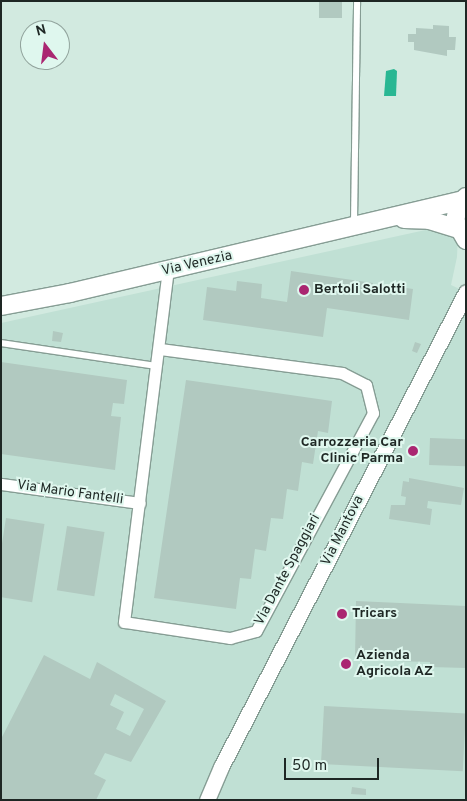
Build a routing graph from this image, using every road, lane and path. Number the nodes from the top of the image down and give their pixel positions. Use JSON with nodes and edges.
{"nodes":[{"id":1,"x":357,"y":1,"type":"edge"},
{"id":2,"x":464,"y":199,"type":"edge"},
{"id":3,"x":393,"y":218,"type":"junction"},
{"id":4,"x":354,"y":227,"type":"junction"},
{"id":5,"x":461,"y":234,"type":"edge"},
{"id":6,"x":168,"y":271,"type":"junction"},
{"id":7,"x":466,"y":292,"type":"edge"},
{"id":8,"x":1,"y":306,"type":"edge"},
{"id":9,"x":1,"y":343,"type":"edge"},
{"id":10,"x":160,"y":349,"type":"junction"},
{"id":11,"x":158,"y":367,"type":"junction"},
{"id":12,"x":1,"y":484,"type":"edge"},
{"id":13,"x":140,"y":503,"type":"junction"},
{"id":14,"x":219,"y":770,"type":"junction"},
{"id":15,"x":198,"y":800,"type":"edge"},
{"id":16,"x":207,"y":800,"type":"edge"},
{"id":17,"x":211,"y":800,"type":"edge"}],
"edges":[{"from":1,"to":4,"type":"lane"},
{"from":2,"to":3,"type":"main road","name":"Via Venezia"},
{"from":2,"to":5,"type":"main road"},
{"from":3,"to":4,"type":"main road","name":"Via Venezia"},
{"from":3,"to":5,"type":"main road","name":"Via Venezia"},
{"from":4,"to":6,"type":"main road","name":"Via Venezia"},
{"from":6,"to":8,"type":"main road","name":"Via Venezia"},
{"from":6,"to":10,"type":"street","name":"Via Dante Spaggiari"},
{"from":7,"to":14,"type":"main road","name":"Via Mantova"},
{"from":9,"to":11,"type":"lane"},
{"from":10,"to":11,"type":"street","name":"Via Dante Spaggiari"},
{"from":10,"to":13,"type":"street","name":"Via Dante Spaggiari"},
{"from":11,"to":13,"type":"street","name":"Via Dante Spaggiari"},
{"from":12,"to":13,"type":"street","name":"Via Mario Fantelli"},
{"from":14,"to":15,"type":"main road","name":"Via Mantova"},
{"from":14,"to":16,"type":"main road","name":"Via Mantova"},
{"from":14,"to":17,"type":"lane"}]}
